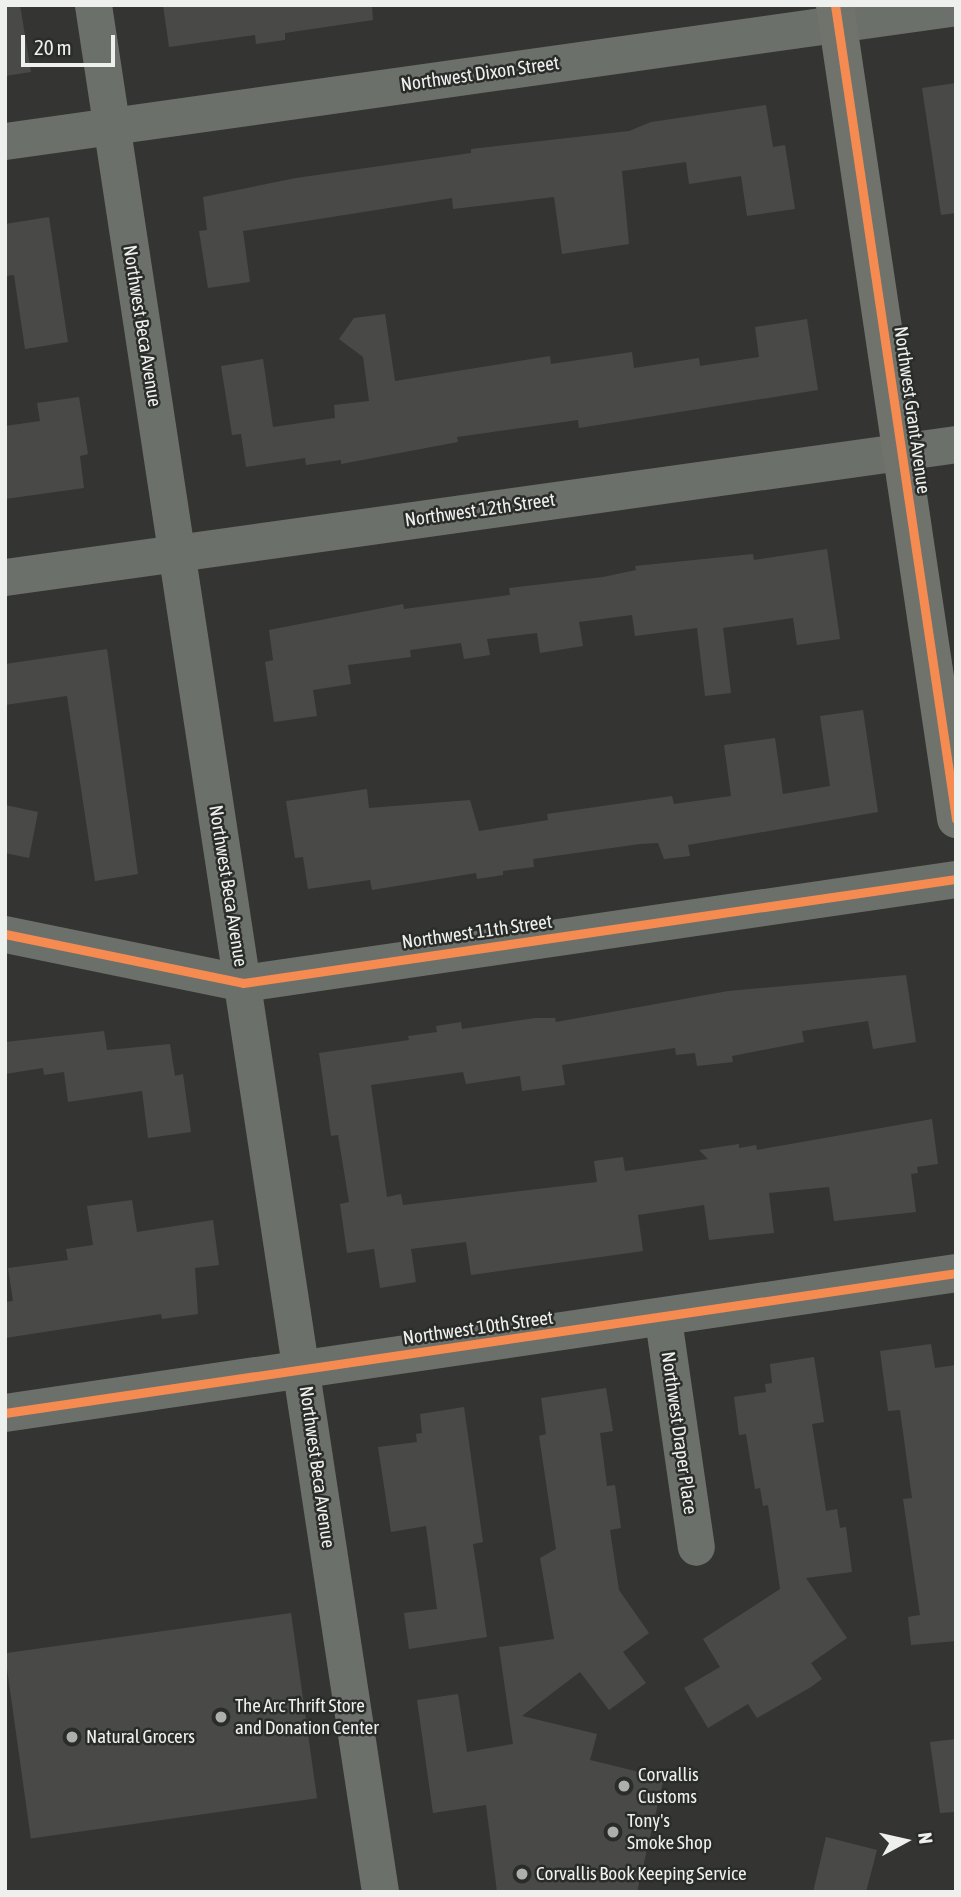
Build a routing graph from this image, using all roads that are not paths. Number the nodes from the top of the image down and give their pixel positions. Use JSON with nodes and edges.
{"nodes":[{"id":1,"x":93,"y":5,"type":"edge"},
{"id":2,"x":956,"y":7,"type":"edge"},
{"id":3,"x":836,"y":14,"type":"edge"},
{"id":4,"x":112,"y":126,"type":"junction"},
{"id":5,"x":5,"y":141,"type":"edge"},
{"id":6,"x":956,"y":444,"type":"edge"},
{"id":7,"x":901,"y":452,"type":"junction"},
{"id":8,"x":176,"y":552,"type":"junction"},
{"id":9,"x":5,"y":577,"type":"edge"},
{"id":10,"x":956,"y":819,"type":"edge"},
{"id":11,"x":956,"y":879,"type":"edge"},
{"id":12,"x":5,"y":934,"type":"edge"},
{"id":13,"x":243,"y":984,"type":"junction"},
{"id":14,"x":956,"y":1273,"type":"edge"},
{"id":15,"x":663,"y":1319,"type":"junction"},
{"id":16,"x":303,"y":1371,"type":"junction"},
{"id":17,"x":5,"y":1413,"type":"edge"},
{"id":18,"x":696,"y":1547,"type":"dead end"},
{"id":19,"x":380,"y":1892,"type":"edge"}],
"edges":[{"from":1,"to":4,"type":"street","name":"Northwest Beca Avenue"},
{"from":2,"to":3,"type":"street","name":"Northwest Dixon Street"},
{"from":3,"to":4,"type":"street","name":"Northwest Dixon Street"},
{"from":3,"to":7,"type":"main road","name":"Northwest Grant Avenue"},
{"from":4,"to":5,"type":"street","name":"Northwest Dixon Street"},
{"from":4,"to":8,"type":"street","name":"Northwest Beca Avenue"},
{"from":6,"to":7,"type":"street","name":"Northwest 12th Street"},
{"from":7,"to":8,"type":"street","name":"Northwest 12th Street"},
{"from":7,"to":10,"type":"main road","name":"Northwest Grant Avenue"},
{"from":8,"to":9,"type":"street","name":"Northwest 12th Street"},
{"from":8,"to":13,"type":"street","name":"Northwest Beca Avenue"},
{"from":11,"to":13,"type":"street","name":"Northwest 11th Street"},
{"from":12,"to":13,"type":"street","name":"Northwest 11th Street"},
{"from":13,"to":16,"type":"street","name":"Northwest Beca Avenue"},
{"from":14,"to":15,"type":"street","name":"Northwest 10th Street"},
{"from":15,"to":16,"type":"street","name":"Northwest 10th Street"},
{"from":15,"to":18,"type":"street","name":"Northwest Draper Place"},
{"from":16,"to":17,"type":"street","name":"Northwest 10th Street"},
{"from":16,"to":19,"type":"street","name":"Northwest Beca Avenue"}]}
